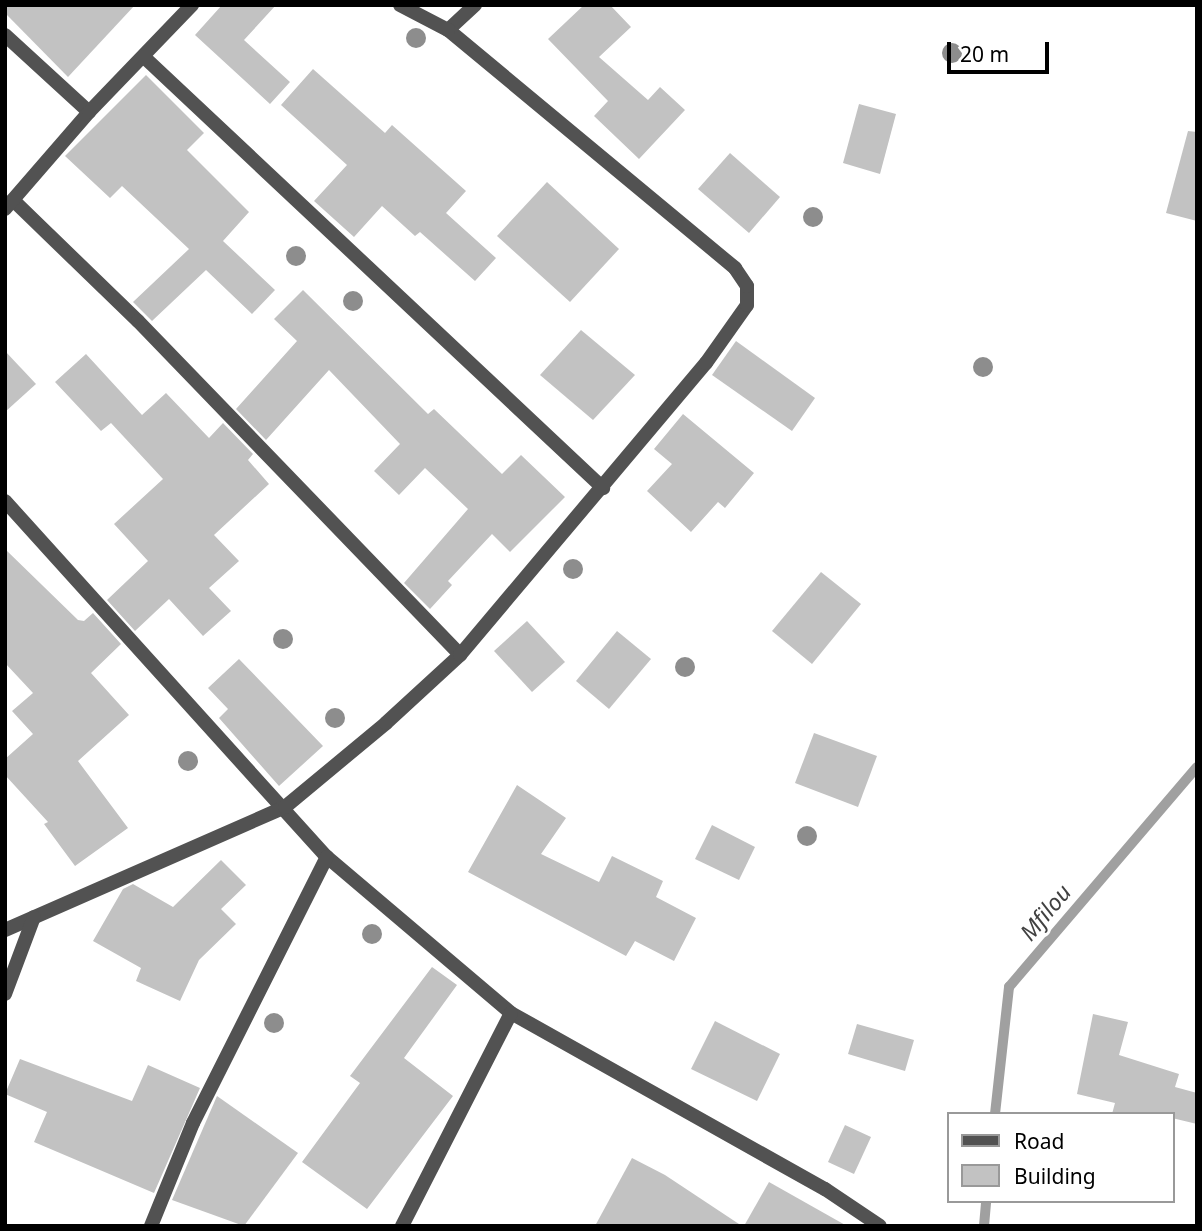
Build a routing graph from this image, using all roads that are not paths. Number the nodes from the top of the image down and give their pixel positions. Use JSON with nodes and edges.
{"nodes":[{"id":1,"x":191,"y":5,"type":"edge"},
{"id":2,"x":400,"y":5,"type":"edge"},
{"id":3,"x":475,"y":5,"type":"edge"},
{"id":4,"x":449,"y":30,"type":"junction"},
{"id":5,"x":5,"y":36,"type":"edge"},
{"id":6,"x":144,"y":57,"type":"junction"},
{"id":7,"x":89,"y":112,"type":"junction"},
{"id":8,"x":9,"y":204,"type":"edge"},
{"id":9,"x":603,"y":488,"type":"junction"},
{"id":10,"x":5,"y":501,"type":"edge"},
{"id":11,"x":460,"y":655,"type":"junction"},
{"id":12,"x":285,"y":807,"type":"junction"},
{"id":13,"x":327,"y":857,"type":"junction"},
{"id":14,"x":34,"y":917,"type":"junction"},
{"id":15,"x":5,"y":930,"type":"edge"},
{"id":16,"x":5,"y":994,"type":"edge"},
{"id":17,"x":511,"y":1013,"type":"junction"},
{"id":18,"x":151,"y":1226,"type":"edge"},
{"id":19,"x":402,"y":1226,"type":"edge"},
{"id":20,"x":880,"y":1226,"type":"edge"}],
"edges":[{"from":1,"to":6,"type":"street"},
{"from":2,"to":4,"type":"street"},
{"from":3,"to":4,"type":"street"},
{"from":4,"to":9,"type":"street"},
{"from":5,"to":7,"type":"street"},
{"from":6,"to":7,"type":"street"},
{"from":6,"to":9,"type":"street"},
{"from":7,"to":8,"type":"street"},
{"from":8,"to":11,"type":"street"},
{"from":9,"to":11,"type":"street"},
{"from":10,"to":12,"type":"street"},
{"from":11,"to":12,"type":"street"},
{"from":12,"to":13,"type":"street"},
{"from":12,"to":14,"type":"street"},
{"from":13,"to":17,"type":"street"},
{"from":13,"to":18,"type":"street"},
{"from":14,"to":15,"type":"street"},
{"from":14,"to":16,"type":"street"},
{"from":17,"to":19,"type":"street"},
{"from":17,"to":20,"type":"street"}]}
